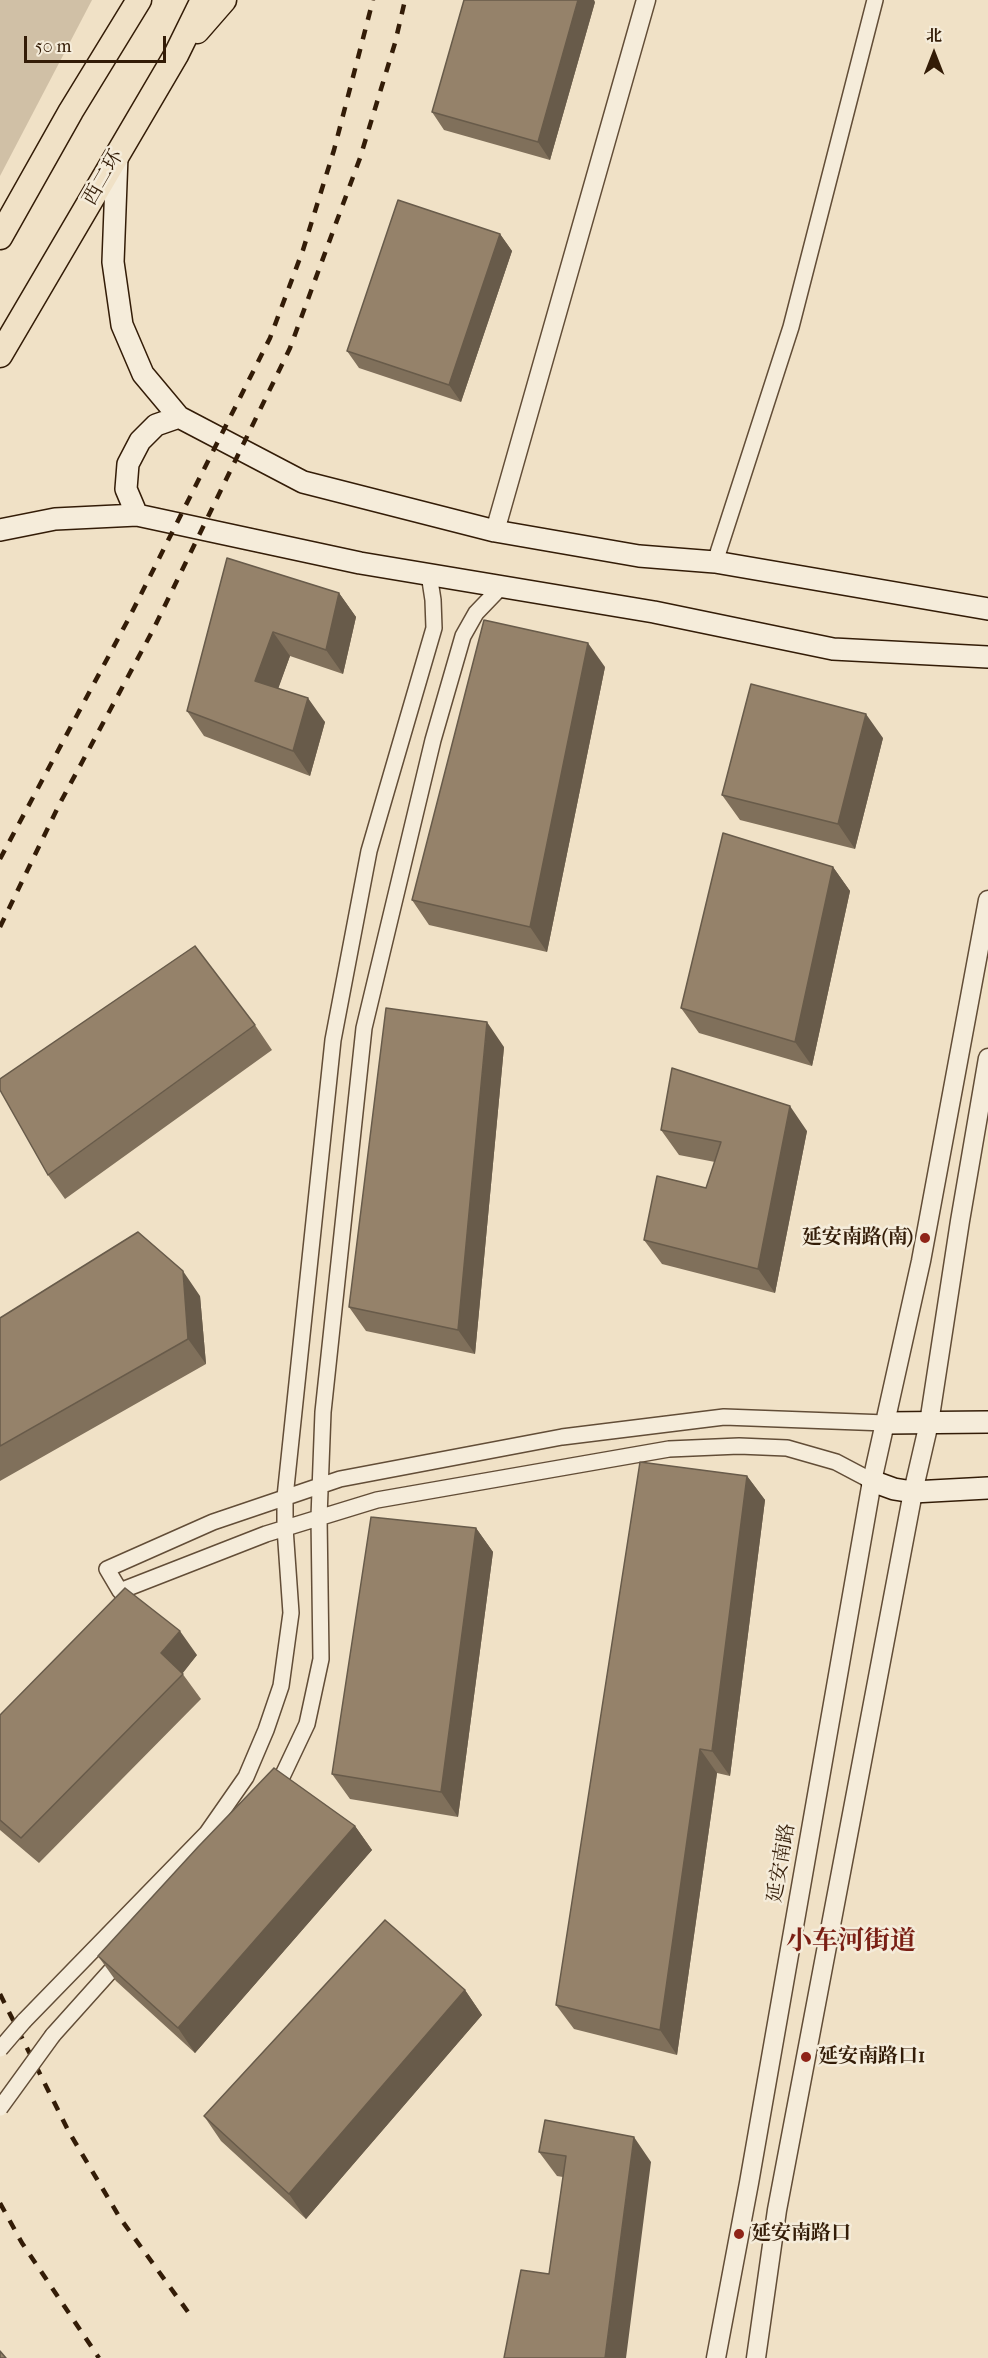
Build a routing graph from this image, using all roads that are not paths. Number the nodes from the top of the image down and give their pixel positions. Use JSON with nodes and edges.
{"nodes":[{"id":1,"x":139,"y":0,"type":"edge"},
{"id":2,"x":203,"y":0,"type":"edge"},
{"id":3,"x":224,"y":0,"type":"edge"},
{"id":4,"x":646,"y":0,"type":"edge"},
{"id":5,"x":874,"y":0,"type":"edge"},
{"id":6,"x":176,"y":55,"type":"junction"},
{"id":7,"x":117,"y":156,"type":"junction"},
{"id":8,"x":0,"y":237,"type":"edge"},
{"id":9,"x":0,"y":355,"type":"edge"},
{"id":10,"x":179,"y":417,"type":"junction"},
{"id":11,"x":136,"y":514,"type":"junction"},
{"id":12,"x":0,"y":530,"type":"edge"},
{"id":13,"x":495,"y":531,"type":"junction"},
{"id":14,"x":715,"y":562,"type":"junction"},
{"id":15,"x":429,"y":574,"type":"junction"},
{"id":16,"x":501,"y":586,"type":"junction"},
{"id":17,"x":988,"y":609,"type":"edge"},
{"id":18,"x":988,"y":657,"type":"edge"},
{"id":19,"x":988,"y":900,"type":"edge"},
{"id":20,"x":988,"y":1058,"type":"edge"},
{"id":21,"x":988,"y":1422,"type":"edge"},
{"id":22,"x":886,"y":1423,"type":"junction"},
{"id":23,"x":929,"y":1423,"type":"junction"},
{"id":24,"x":872,"y":1481,"type":"junction"},
{"id":25,"x":320,"y":1485,"type":"junction"},
{"id":26,"x":988,"y":1488,"type":"edge"},
{"id":27,"x":913,"y":1492,"type":"junction"},
{"id":28,"x":285,"y":1497,"type":"junction"},
{"id":29,"x":319,"y":1517,"type":"junction"},
{"id":30,"x":285,"y":1528,"type":"junction"},
{"id":31,"x":266,"y":1798,"type":"edge"},
{"id":32,"x":136,"y":1942,"type":"edge"},
{"id":33,"x":0,"y":2049,"type":"edge"},
{"id":34,"x":0,"y":2108,"type":"edge"},
{"id":35,"x":716,"y":2358,"type":"edge"},
{"id":36,"x":756,"y":2358,"type":"edge"}],
"edges":[{"from":1,"to":8,"type":"highway"},
{"from":2,"to":6,"type":"highway","name":"西二环"},
{"from":3,"to":6,"type":"highway"},
{"from":4,"to":13,"type":"street"},
{"from":5,"to":14,"type":"street"},
{"from":6,"to":7,"type":"highway","name":"西二环"},
{"from":7,"to":9,"type":"highway","name":"西二环"},
{"from":7,"to":10,"type":"main road"},
{"from":10,"to":11,"type":"main road"},
{"from":10,"to":13,"type":"main road"},
{"from":11,"to":12,"type":"main road"},
{"from":11,"to":15,"type":"main road"},
{"from":13,"to":14,"type":"main road"},
{"from":14,"to":17,"type":"main road"},
{"from":15,"to":16,"type":"main road"},
{"from":15,"to":28,"type":"street"},
{"from":16,"to":18,"type":"main road"},
{"from":16,"to":25,"type":"street"},
{"from":19,"to":22,"type":"street","name":"延安南路"},
{"from":20,"to":23,"type":"street"},
{"from":21,"to":23,"type":"main road"},
{"from":22,"to":23,"type":"main road"},
{"from":22,"to":24,"type":"street","name":"延安南路"},
{"from":22,"to":25,"type":"street"},
{"from":23,"to":27,"type":"street"},
{"from":24,"to":27,"type":"main road"},
{"from":24,"to":29,"type":"street"},
{"from":24,"to":35,"type":"street","name":"延安南路"},
{"from":25,"to":28,"type":"street"},
{"from":25,"to":29,"type":"street"},
{"from":26,"to":27,"type":"main road"},
{"from":27,"to":36,"type":"street"},
{"from":28,"to":30,"type":"street"},
{"from":28,"to":30,"type":"street"},
{"from":29,"to":30,"type":"street"},
{"from":29,"to":31,"type":"street"},
{"from":30,"to":33,"type":"street","bridge":true},
{"from":32,"to":34,"type":"street","bridge":true}]}
